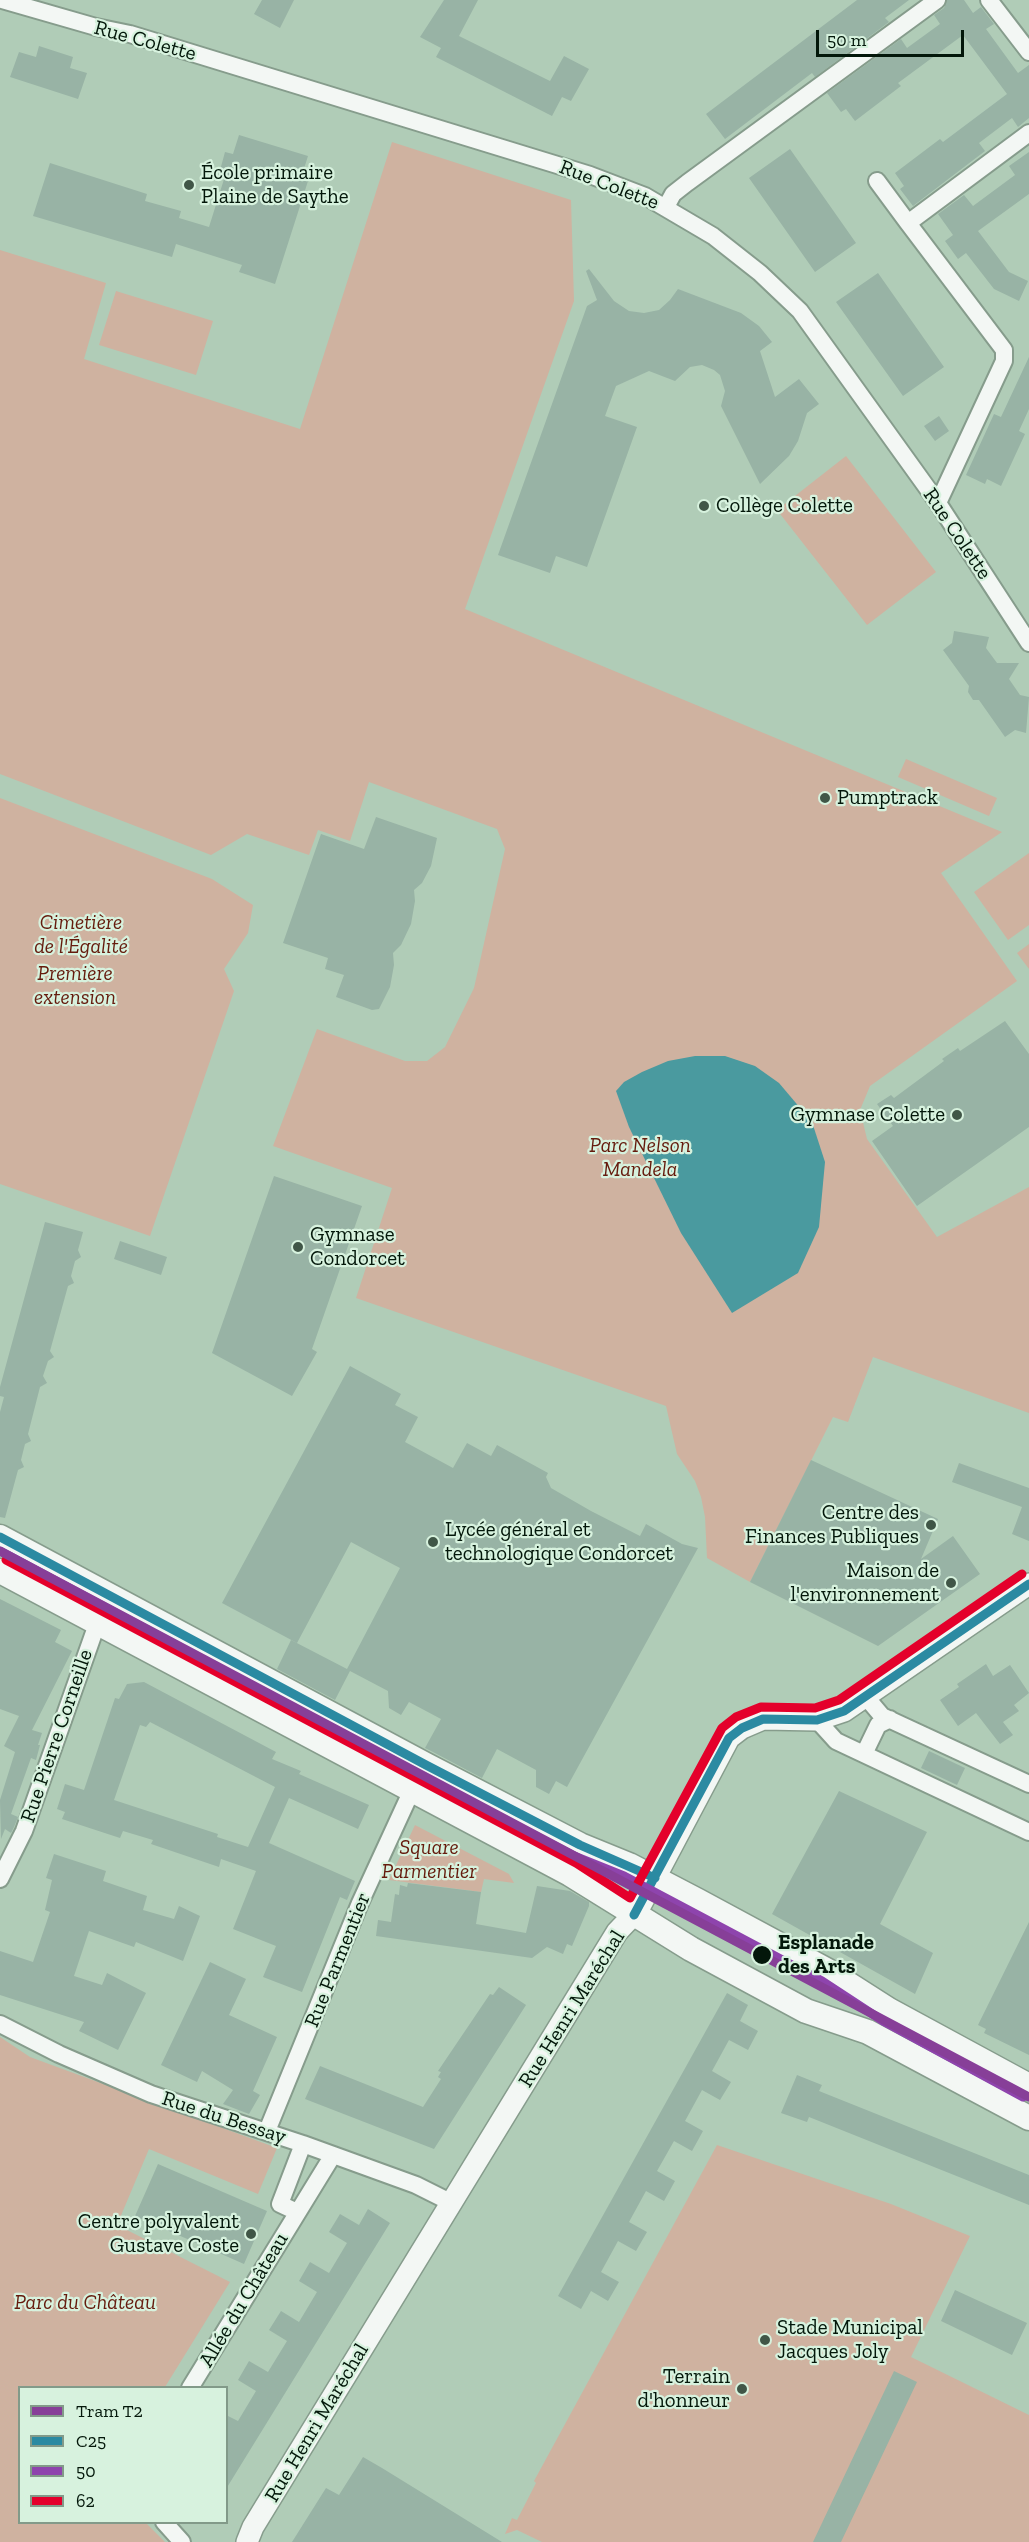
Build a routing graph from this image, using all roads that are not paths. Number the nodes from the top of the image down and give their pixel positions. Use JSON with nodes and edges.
{"nodes":[{"id":1,"x":2,"y":0,"type":"edge"},
{"id":2,"x":937,"y":0,"type":"edge"},
{"id":3,"x":989,"y":0,"type":"edge"},
{"id":4,"x":1029,"y":52,"type":"edge"},
{"id":5,"x":1029,"y":133,"type":"edge"},
{"id":6,"x":877,"y":181,"type":"dead end"},
{"id":7,"x":666,"y":207,"type":"junction"},
{"id":8,"x":908,"y":223,"type":"junction"},
{"id":9,"x":938,"y":503,"type":"junction"},
{"id":10,"x":1029,"y":644,"type":"edge"},
{"id":11,"x":0,"y":1537,"type":"edge"},
{"id":12,"x":0,"y":1571,"type":"edge"},
{"id":13,"x":1029,"y":1584,"type":"edge"},
{"id":14,"x":97,"y":1624,"type":"junction"},
{"id":15,"x":866,"y":1697,"type":"junction"},
{"id":16,"x":890,"y":1719,"type":"junction"},
{"id":17,"x":817,"y":1720,"type":"junction"},
{"id":18,"x":864,"y":1754,"type":"junction"},
{"id":19,"x":1029,"y":1784,"type":"edge"},
{"id":20,"x":412,"y":1790,"type":"junction"},
{"id":21,"x":1029,"y":1832,"type":"edge"},
{"id":22,"x":655,"y":1878,"type":"junction"},
{"id":23,"x":0,"y":1879,"type":"edge"},
{"id":24,"x":634,"y":1915,"type":"junction"},
{"id":25,"x":0,"y":2024,"type":"edge"},
{"id":26,"x":1029,"y":2086,"type":"edge"},
{"id":27,"x":1029,"y":2118,"type":"edge"},
{"id":28,"x":267,"y":2131,"type":"junction"},
{"id":29,"x":303,"y":2144,"type":"junction"},
{"id":30,"x":333,"y":2155,"type":"junction"},
{"id":31,"x":452,"y":2203,"type":"junction"},
{"id":32,"x":297,"y":2212,"type":"junction"},
{"id":33,"x":191,"y":2386,"type":"edge"},
{"id":34,"x":165,"y":2524,"type":"edge"},
{"id":35,"x":182,"y":2542,"type":"edge"},
{"id":36,"x":247,"y":2542,"type":"edge"}],
"edges":[{"from":1,"to":7,"type":"street","name":"Rue Colette"},
{"from":2,"to":7,"type":"street"},
{"from":3,"to":4,"type":"street"},
{"from":5,"to":8,"type":"street"},
{"from":6,"to":8,"type":"street"},
{"from":7,"to":9,"type":"street","name":"Rue Colette"},
{"from":8,"to":9,"type":"street"},
{"from":9,"to":10,"type":"street","name":"Rue Colette"},
{"from":11,"to":22,"type":"main road"},
{"from":12,"to":14,"type":"main road"},
{"from":13,"to":15,"type":"street","name":"Rue Henri Maréchal"},
{"from":14,"to":20,"type":"main road"},
{"from":14,"to":23,"type":"street","name":"Rue Pierre Corneille"},
{"from":15,"to":16,"type":"street"},
{"from":15,"to":17,"type":"street","name":"Rue Henri Maréchal"},
{"from":16,"to":18,"type":"street"},
{"from":16,"to":19,"type":"street"},
{"from":17,"to":18,"type":"street"},
{"from":17,"to":22,"type":"street","name":"Rue Henri Maréchal"},
{"from":18,"to":21,"type":"street"},
{"from":20,"to":24,"type":"main road"},
{"from":20,"to":28,"type":"street","name":"Rue Parmentier"},
{"from":22,"to":24,"type":"street","name":"Rue Henri Maréchal"},
{"from":22,"to":26,"type":"main road"},
{"from":24,"to":27,"type":"main road"},
{"from":24,"to":31,"type":"street","name":"Rue Henri Maréchal"},
{"from":25,"to":28,"type":"street","name":"Rue du Bessay"},
{"from":28,"to":29,"type":"street","name":"Rue du Bessay"},
{"from":29,"to":30,"type":"street","name":"Rue du Bessay"},
{"from":29,"to":32,"type":"street","name":"Allée du Château"},
{"from":30,"to":31,"type":"street","name":"Rue du Bessay"},
{"from":30,"to":32,"type":"street","name":"Allée du Château"},
{"from":31,"to":36,"type":"street","name":"Rue Henri Maréchal"},
{"from":32,"to":33,"type":"street","name":"Allée du Château"},
{"from":34,"to":35,"type":"street"}]}
